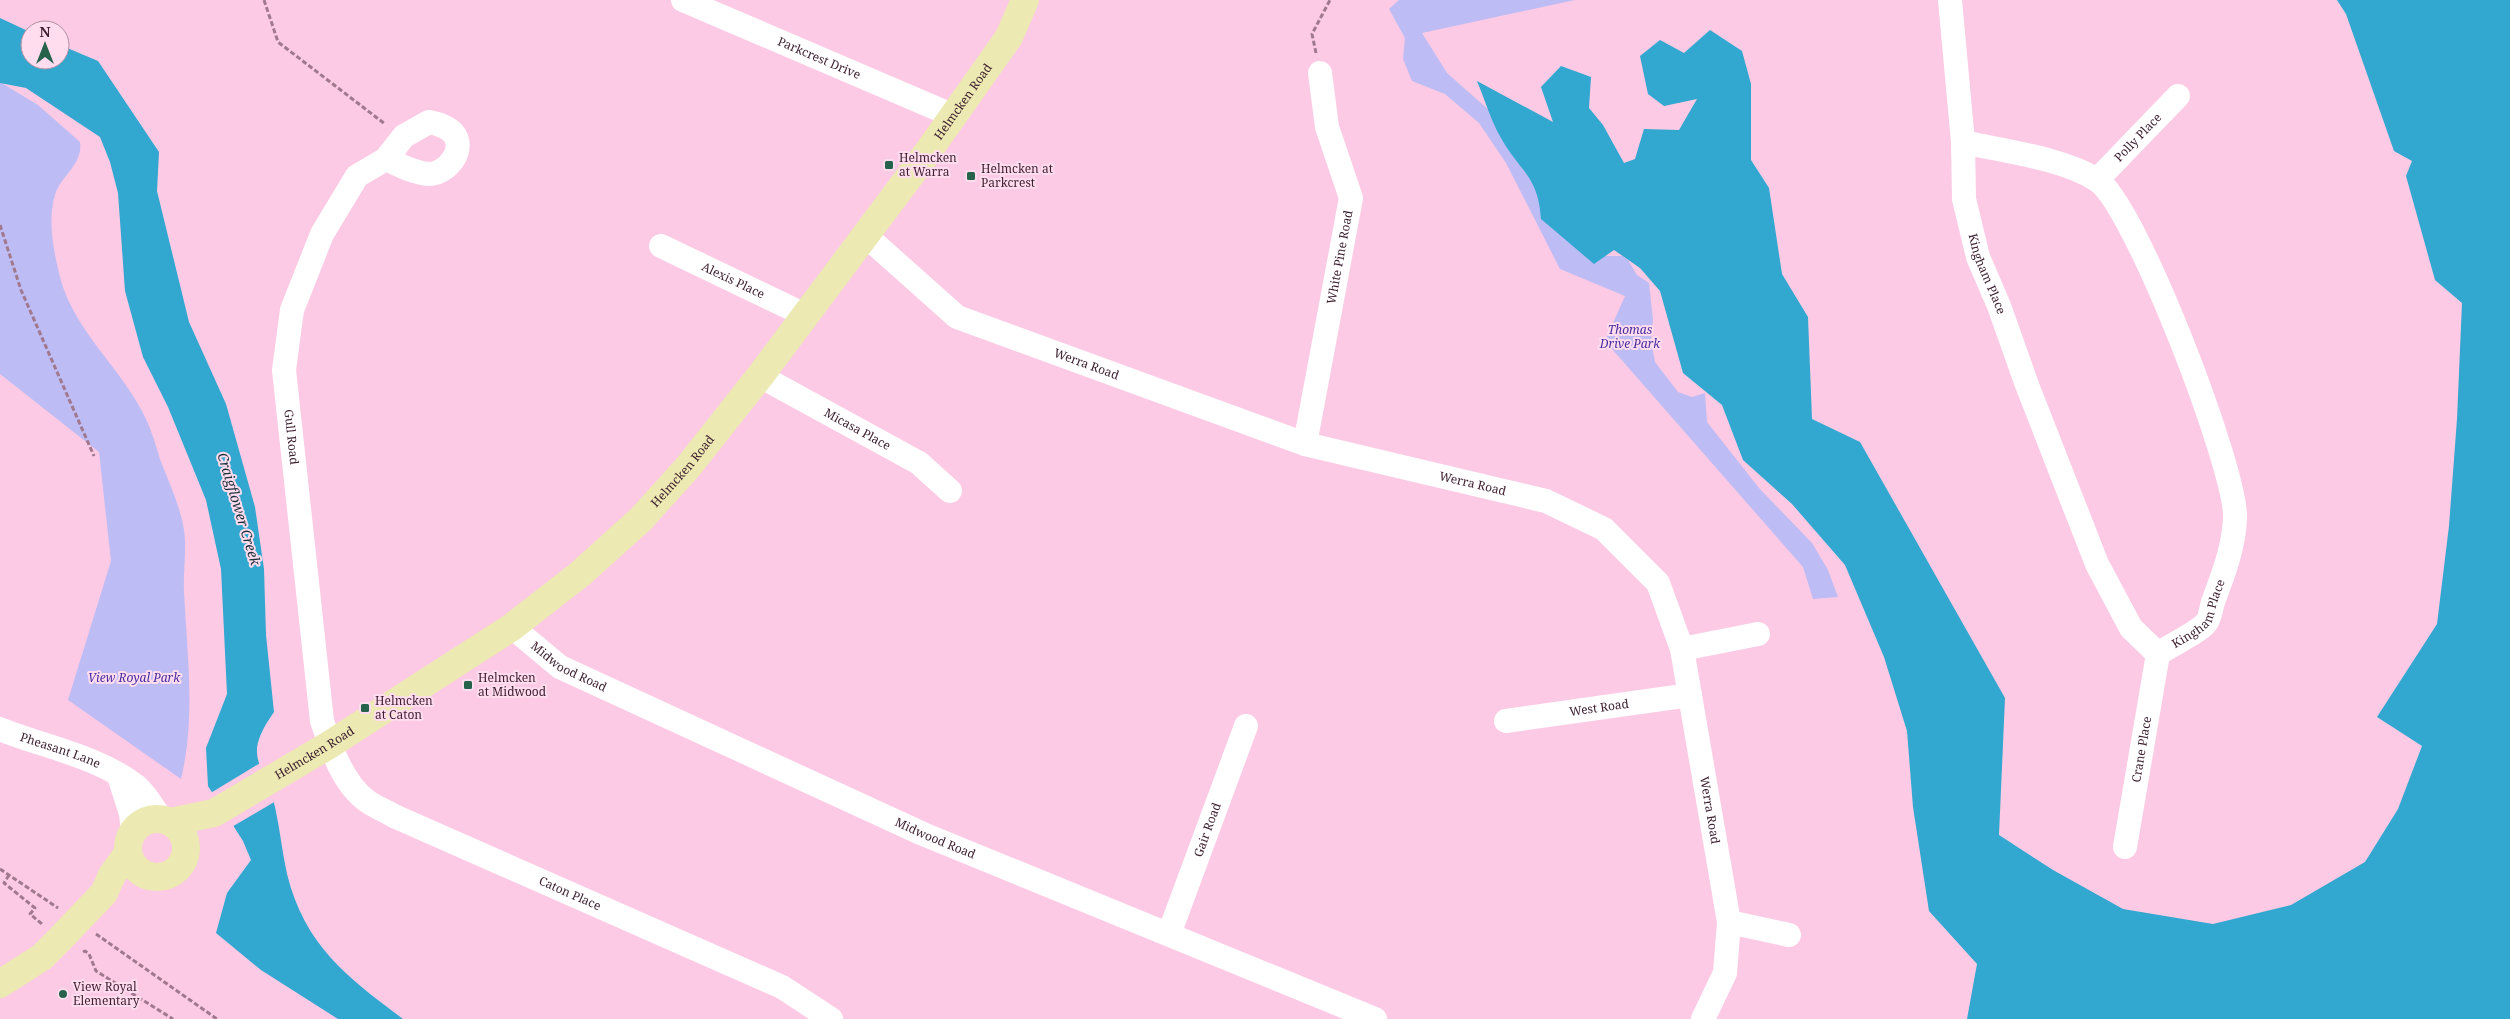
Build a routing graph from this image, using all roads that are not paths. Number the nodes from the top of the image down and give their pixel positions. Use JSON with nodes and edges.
{"nodes":[{"id":1,"x":683,"y":0,"type":"edge"},
{"id":2,"x":1025,"y":0,"type":"edge"},
{"id":3,"x":1950,"y":0,"type":"edge"},
{"id":4,"x":1320,"y":73,"type":"road end"},
{"id":5,"x":2178,"y":96,"type":"dead end"},
{"id":6,"x":954,"y":116,"type":"junction"},
{"id":7,"x":1963,"y":142,"type":"junction"},
{"id":8,"x":386,"y":159,"type":"junction"},
{"id":9,"x":2098,"y":180,"type":"junction"},
{"id":10,"x":865,"y":236,"type":"junction"},
{"id":11,"x":661,"y":246,"type":"dead end"},
{"id":12,"x":805,"y":315,"type":"junction"},
{"id":13,"x":760,"y":376,"type":"junction"},
{"id":14,"x":1305,"y":444,"type":"junction"},
{"id":15,"x":950,"y":491,"type":"dead end"},
{"id":16,"x":512,"y":627,"type":"junction"},
{"id":17,"x":1758,"y":634,"type":"dead end"},
{"id":18,"x":1682,"y":649,"type":"junction"},
{"id":19,"x":2158,"y":654,"type":"junction"},
{"id":20,"x":1690,"y":695,"type":"junction"},
{"id":21,"x":1506,"y":721,"type":"dead end"},
{"id":22,"x":1246,"y":726,"type":"dead end"},
{"id":23,"x":0,"y":730,"type":"edge"},
{"id":24,"x":329,"y":745,"type":"junction"},
{"id":25,"x":119,"y":776,"type":"junction"},
{"id":26,"x":214,"y":813,"type":"junction"},
{"id":27,"x":166,"y":821,"type":"junction"},
{"id":28,"x":130,"y":843,"type":"junction"},
{"id":29,"x":2125,"y":847,"type":"dead end"},
{"id":30,"x":185,"y":854,"type":"junction"},
{"id":31,"x":152,"y":877,"type":"junction"},
{"id":32,"x":104,"y":893,"type":"junction"},
{"id":33,"x":1729,"y":922,"type":"junction"},
{"id":34,"x":1169,"y":934,"type":"junction"},
{"id":35,"x":1789,"y":935,"type":"dead end"},
{"id":36,"x":0,"y":984,"type":"edge"},
{"id":37,"x":831,"y":1019,"type":"edge"},
{"id":38,"x":1375,"y":1019,"type":"edge"},
{"id":39,"x":1703,"y":1019,"type":"edge"}],
"edges":[{"from":1,"to":6,"type":"street","name":"Parkcrest Drive"},
{"from":2,"to":6,"type":"main road","name":"Helmcken Road"},
{"from":3,"to":7,"type":"street","name":"Kingham Place"},
{"from":4,"to":14,"type":"street","name":"White Pine Road"},
{"from":5,"to":9,"type":"street","name":"Polly Place"},
{"from":6,"to":10,"type":"main road","name":"Helmcken Road"},
{"from":7,"to":9,"type":"street","name":"Kingham Place"},
{"from":7,"to":19,"type":"street","name":"Kingham Place"},
{"from":8,"to":8,"type":"street","name":"Gull Road"},
{"from":8,"to":24,"type":"street","name":"Gull Road"},
{"from":9,"to":19,"type":"street","name":"Kingham Place"},
{"from":10,"to":12,"type":"main road","name":"Helmcken Road"},
{"from":10,"to":14,"type":"street","name":"Werra Road"},
{"from":11,"to":12,"type":"street","name":"Alexis Place"},
{"from":12,"to":13,"type":"main road","name":"Helmcken Road"},
{"from":13,"to":15,"type":"street","name":"Micasa Place"},
{"from":13,"to":16,"type":"main road","name":"Helmcken Road"},
{"from":14,"to":18,"type":"street","name":"Werra Road"},
{"from":16,"to":24,"type":"main road","name":"Helmcken Road"},
{"from":16,"to":34,"type":"street","name":"Midwood Road"},
{"from":17,"to":18,"type":"street"},
{"from":18,"to":20,"type":"street","name":"Werra Road"},
{"from":19,"to":29,"type":"street","name":"Crane Place"},
{"from":20,"to":21,"type":"street","name":"West Road"},
{"from":20,"to":33,"type":"street","name":"Werra Road"},
{"from":22,"to":34,"type":"street","name":"Gair Road"},
{"from":23,"to":25,"type":"street","name":"Pheasant Lane"},
{"from":24,"to":26,"type":"main road","name":"Helmcken Road"},
{"from":24,"to":37,"type":"street","name":"Caton Place"},
{"from":25,"to":27,"type":"street","name":"Pheasant Lane"},
{"from":25,"to":28,"type":"street"},
{"from":26,"to":27,"type":"main road","name":"Helmcken Road"},
{"from":26,"to":30,"type":"main road","name":"Helmcken Road"},
{"from":27,"to":28,"type":"main road"},
{"from":27,"to":30,"type":"main road"},
{"from":28,"to":31,"type":"main road"},
{"from":28,"to":32,"type":"main road"},
{"from":30,"to":31,"type":"main road"},
{"from":31,"to":32,"type":"main road"},
{"from":32,"to":36,"type":"main road"},
{"from":33,"to":35,"type":"street"},
{"from":33,"to":39,"type":"street","name":"Werra Road"},
{"from":34,"to":38,"type":"street","name":"Midwood Road"}]}
